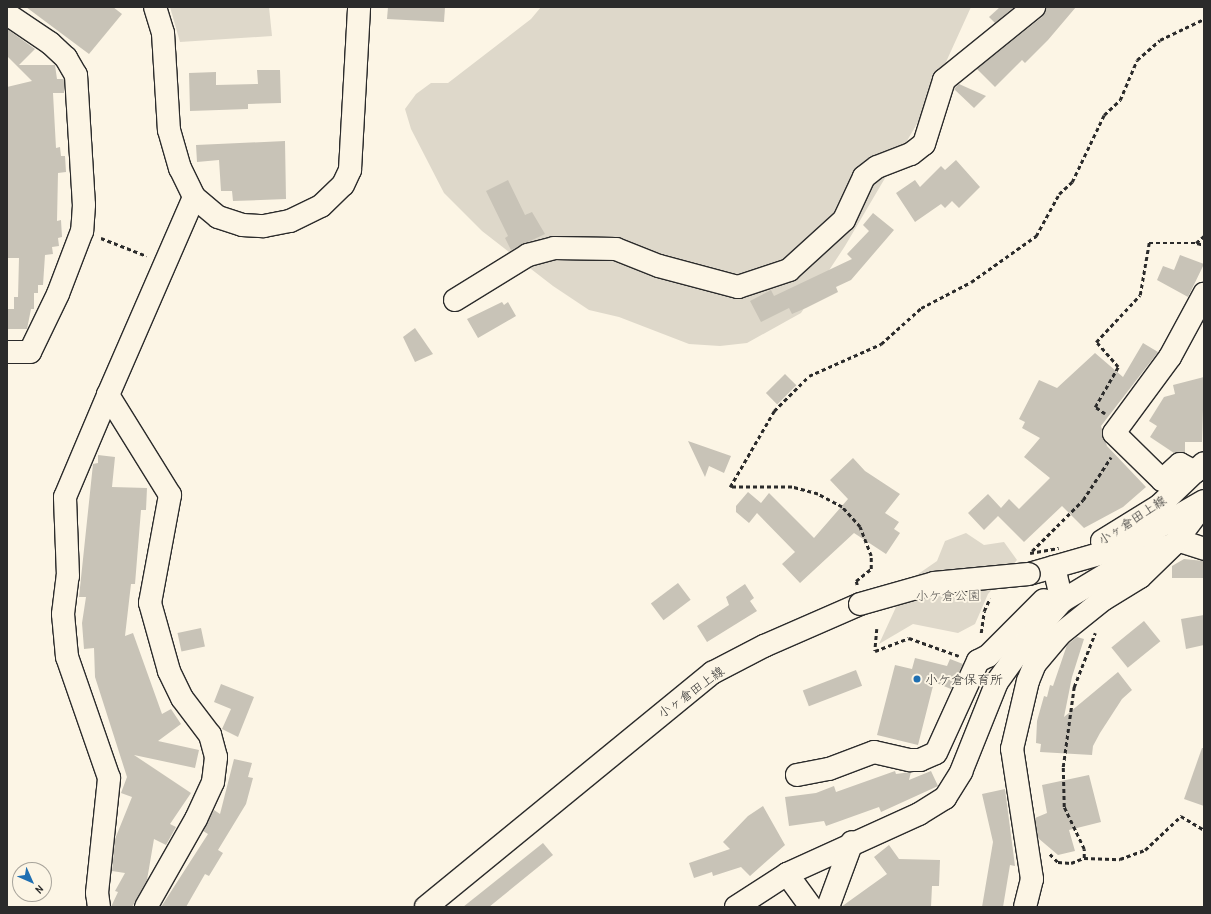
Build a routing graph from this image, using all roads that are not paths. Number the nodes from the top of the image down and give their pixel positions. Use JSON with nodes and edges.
{"nodes":[{"id":1,"x":155,"y":7,"type":"edge"},
{"id":2,"x":359,"y":7,"type":"edge"},
{"id":3,"x":1034,"y":7,"type":"edge"},
{"id":4,"x":7,"y":14,"type":"edge"},
{"id":5,"x":194,"y":197,"type":"junction"},
{"id":6,"x":1204,"y":294,"type":"edge"},
{"id":7,"x":455,"y":300,"type":"dead end"},
{"id":8,"x":7,"y":352,"type":"edge"},
{"id":9,"x":108,"y":395,"type":"junction"},
{"id":10,"x":1200,"y":468,"type":"edge"},
{"id":11,"x":1204,"y":503,"type":"edge"},
{"id":12,"x":1175,"y":542,"type":"junction"},
{"id":13,"x":1204,"y":549,"type":"edge"},
{"id":14,"x":1054,"y":567,"type":"junction"},
{"id":15,"x":1062,"y":600,"type":"junction"},
{"id":16,"x":798,"y":775,"type":"dead end"},
{"id":17,"x":852,"y":842,"type":"junction"},
{"id":18,"x":787,"y":874,"type":"junction"},
{"id":19,"x":99,"y":907,"type":"edge"},
{"id":20,"x":146,"y":907,"type":"edge"},
{"id":21,"x":426,"y":907,"type":"edge"},
{"id":22,"x":736,"y":907,"type":"edge"},
{"id":23,"x":811,"y":907,"type":"edge"},
{"id":24,"x":828,"y":907,"type":"edge"},
{"id":25,"x":1024,"y":907,"type":"edge"}],
"edges":[{"from":1,"to":5,"type":"street"},
{"from":2,"to":5,"type":"street"},
{"from":3,"to":7,"type":"street"},
{"from":4,"to":8,"type":"street"},
{"from":5,"to":9,"type":"street"},
{"from":6,"to":10,"type":"street"},
{"from":9,"to":19,"type":"street"},
{"from":9,"to":20,"type":"street"},
{"from":10,"to":14,"type":"street","name":"小ヶ倉田上線"},
{"from":11,"to":12,"type":"street"},
{"from":11,"to":14,"type":"street","name":"小ヶ倉田上線"},
{"from":12,"to":13,"type":"street"},
{"from":12,"to":15,"type":"street"},
{"from":12,"to":25,"type":"street"},
{"from":14,"to":15,"type":"street"},
{"from":14,"to":21,"type":"street","name":"小ヶ倉田上線","bridge":true},
{"from":15,"to":16,"type":"street"},
{"from":15,"to":17,"type":"street"},
{"from":17,"to":18,"type":"street"},
{"from":17,"to":24,"type":"street"},
{"from":18,"to":22,"type":"street"},
{"from":18,"to":23,"type":"street"}]}
